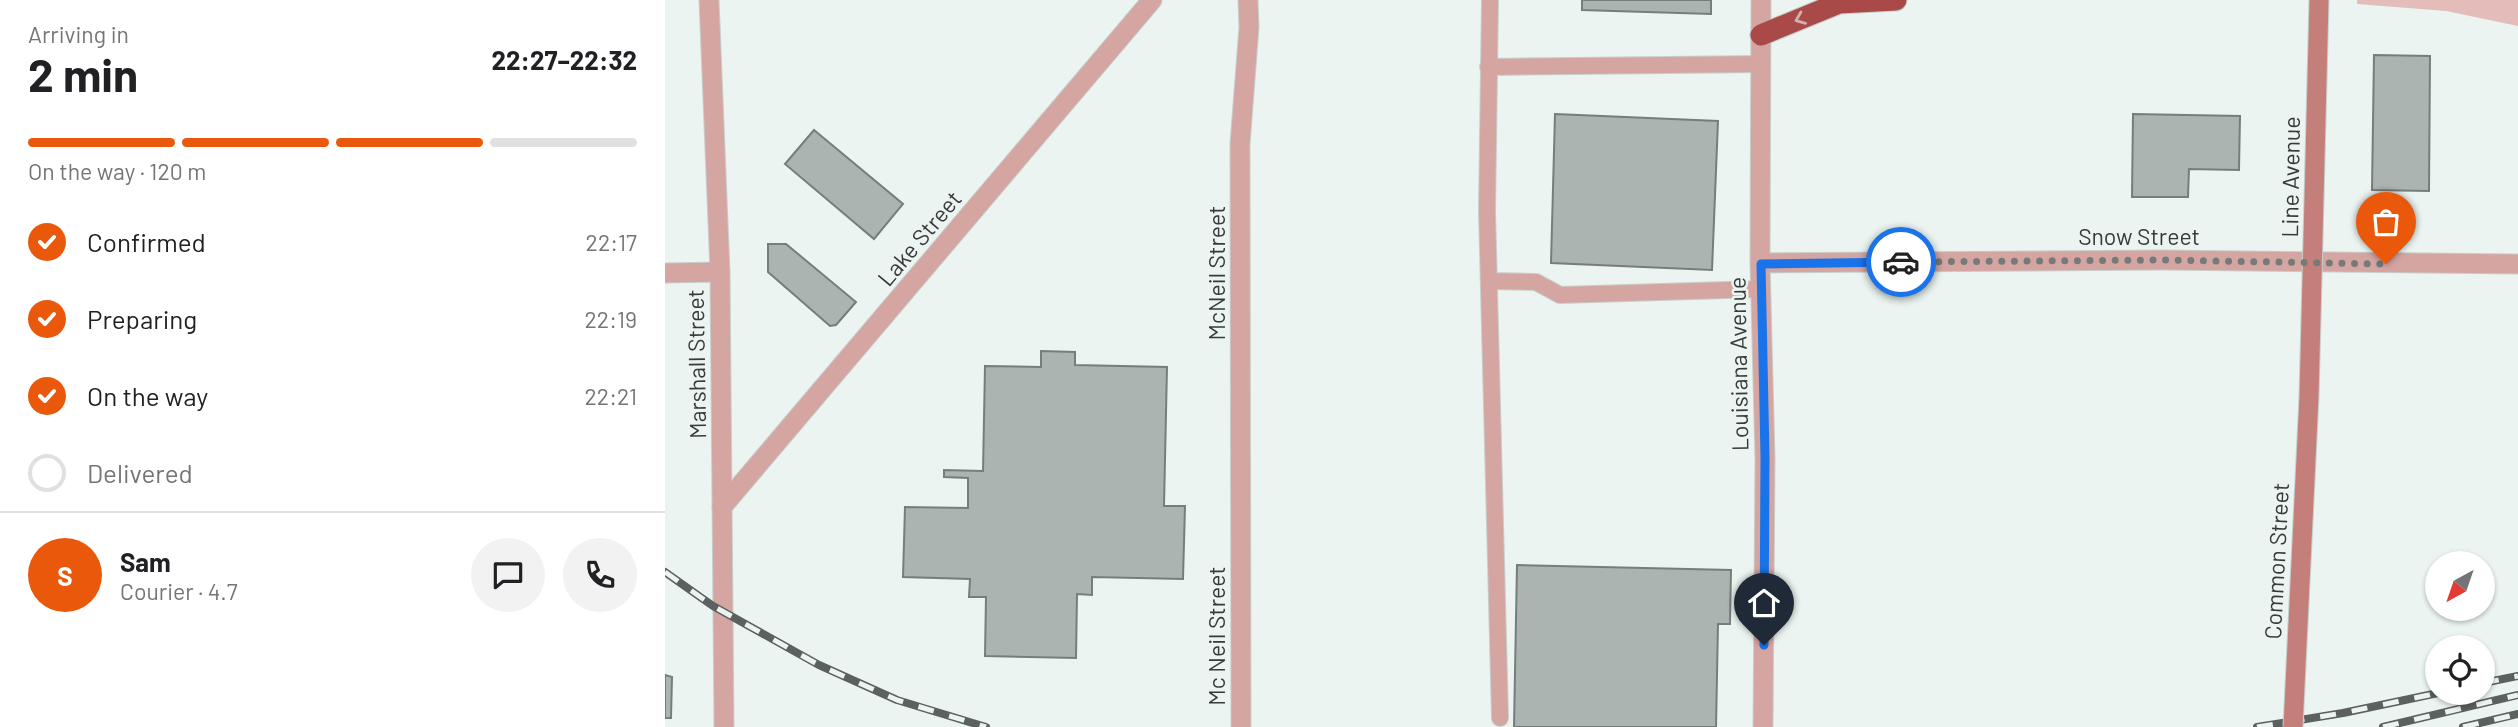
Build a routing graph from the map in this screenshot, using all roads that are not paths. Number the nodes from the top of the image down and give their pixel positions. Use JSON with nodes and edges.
{"nodes":[{"id":1,"x":709,"y":0,"type":"edge"},
{"id":2,"x":1152,"y":0,"type":"edge"},
{"id":3,"x":1248,"y":0,"type":"edge"},
{"id":4,"x":1490,"y":0,"type":"edge"},
{"id":5,"x":1761,"y":0,"type":"edge"},
{"id":6,"x":1896,"y":0,"type":"edge"},
{"id":7,"x":2319,"y":0,"type":"edge"},
{"id":8,"x":1836,"y":2,"type":"edge"},
{"id":9,"x":1761,"y":35,"type":"junction"},
{"id":10,"x":1761,"y":64,"type":"junction"},
{"id":11,"x":1488,"y":67,"type":"junction"},
{"id":12,"x":1761,"y":264,"type":"junction"},
{"id":13,"x":2518,"y":264,"type":"edge"},
{"id":14,"x":720,"y":272,"type":"junction"},
{"id":15,"x":665,"y":273,"type":"edge"},
{"id":16,"x":1490,"y":281,"type":"junction"},
{"id":17,"x":1761,"y":289,"type":"junction"},
{"id":18,"x":2309,"y":397,"type":"joint"},
{"id":19,"x":722,"y":507,"type":"junction"},
{"id":20,"x":1241,"y":546,"type":"joint"},
{"id":21,"x":1500,"y":718,"type":"dead end"},
{"id":22,"x":724,"y":727,"type":"edge"},
{"id":23,"x":1241,"y":727,"type":"edge"},
{"id":24,"x":1763,"y":727,"type":"edge"},
{"id":25,"x":2293,"y":727,"type":"edge"}],
"edges":[{"from":1,"to":14,"type":"street","name":"Marshall Street"},
{"from":2,"to":19,"type":"street","name":"Lake Street"},
{"from":3,"to":20,"type":"street","name":"McNeil Street"},
{"from":4,"to":11,"type":"lane"},
{"from":5,"to":9,"type":"street","name":"Louisiana Avenue"},
{"from":6,"to":8,"type":"highway"},
{"from":7,"to":18,"type":"main road","name":"Line Avenue","bridge":true},
{"from":8,"to":9,"type":"highway","one_way":true},
{"from":9,"to":10,"type":"street","name":"Louisiana Avenue"},
{"from":10,"to":11,"type":"lane"},
{"from":10,"to":12,"type":"street","name":"Louisiana Avenue"},
{"from":11,"to":16,"type":"lane"},
{"from":12,"to":13,"type":"street","name":"Snow Street"},
{"from":12,"to":17,"type":"street","name":"Louisiana Avenue"},
{"from":14,"to":15,"type":"street"},
{"from":14,"to":19,"type":"street","name":"Marshall Street"},
{"from":16,"to":17,"type":"lane"},
{"from":16,"to":21,"type":"lane"},
{"from":17,"to":24,"type":"street","name":"Louisiana Avenue"},
{"from":18,"to":25,"type":"main road","name":"Common Street","bridge":true},
{"from":19,"to":22,"type":"street","name":"Marshall Street"},
{"from":20,"to":23,"type":"street","name":"Mc Neil Street"}]}
